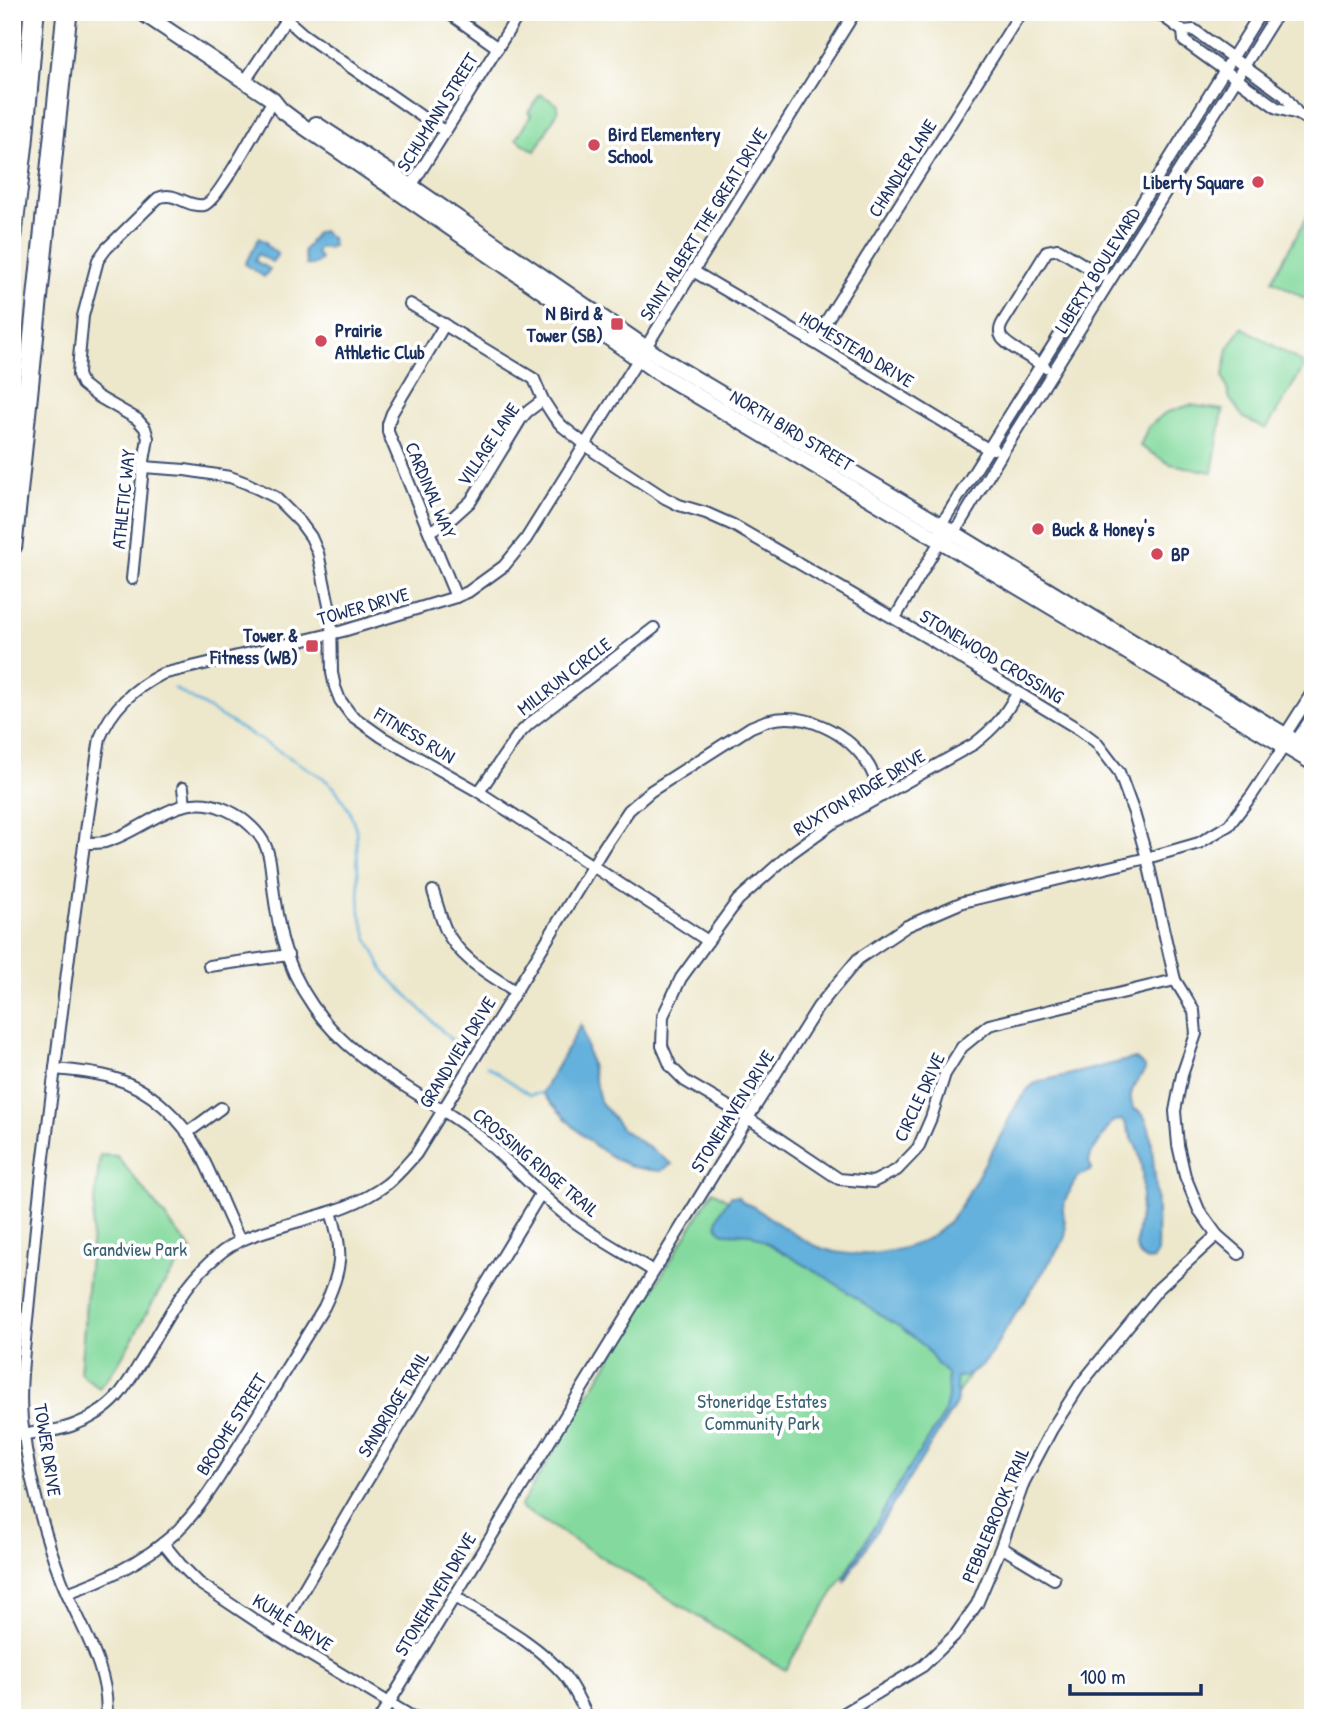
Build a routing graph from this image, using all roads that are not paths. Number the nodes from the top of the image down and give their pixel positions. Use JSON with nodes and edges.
{"nodes":[{"id":1,"x":34,"y":12,"type":"edge"},
{"id":2,"x":67,"y":12,"type":"edge"},
{"id":3,"x":141,"y":12,"type":"edge"},
{"id":4,"x":447,"y":12,"type":"edge"},
{"id":5,"x":520,"y":12,"type":"edge"},
{"id":6,"x":855,"y":12,"type":"edge"},
{"id":7,"x":1021,"y":12,"type":"edge"},
{"id":8,"x":1157,"y":12,"type":"edge"},
{"id":9,"x":1261,"y":12,"type":"edge"},
{"id":10,"x":1278,"y":12,"type":"edge"},
{"id":11,"x":289,"y":16,"type":"edge"},
{"id":12,"x":1184,"y":31,"type":"junction"},
{"id":13,"x":498,"y":48,"type":"junction"},
{"id":14,"x":1232,"y":59,"type":"junction"},
{"id":15,"x":1244,"y":66,"type":"junction"},
{"id":16,"x":1225,"y":71,"type":"junction"},
{"id":17,"x":1236,"y":79,"type":"junction"},
{"id":18,"x":245,"y":81,"type":"junction"},
{"id":19,"x":273,"y":100,"type":"junction"},
{"id":20,"x":1298,"y":114,"type":"junction"},
{"id":21,"x":1313,"y":124,"type":"edge"},
{"id":22,"x":445,"y":131,"type":"junction"},
{"id":23,"x":408,"y":191,"type":"junction"},
{"id":24,"x":12,"y":234,"type":"edge"},
{"id":25,"x":693,"y":271,"type":"junction"},
{"id":26,"x":1098,"y":273,"type":"junction"},
{"id":27,"x":1111,"y":281,"type":"junction"},
{"id":28,"x":410,"y":304,"type":"dead end"},
{"id":29,"x":445,"y":324,"type":"junction"},
{"id":30,"x":813,"y":342,"type":"junction"},
{"id":31,"x":642,"y":354,"type":"junction"},
{"id":32,"x":1041,"y":364,"type":"junction"},
{"id":33,"x":1053,"y":372,"type":"junction"},
{"id":34,"x":543,"y":400,"type":"junction"},
{"id":35,"x":586,"y":445,"type":"junction"},
{"id":36,"x":988,"y":449,"type":"junction"},
{"id":37,"x":1004,"y":450,"type":"junction"},
{"id":38,"x":143,"y":467,"type":"junction"},
{"id":39,"x":941,"y":525,"type":"junction"},
{"id":40,"x":430,"y":531,"type":"junction"},
{"id":41,"x":954,"y":533,"type":"junction"},
{"id":42,"x":940,"y":541,"type":"junction"},
{"id":43,"x":12,"y":545,"type":"edge"},
{"id":44,"x":132,"y":579,"type":"dead end"},
{"id":45,"x":456,"y":597,"type":"junction"},
{"id":46,"x":895,"y":618,"type":"junction"},
{"id":47,"x":654,"y":628,"type":"dead end"},
{"id":48,"x":332,"y":633,"type":"junction"},
{"id":49,"x":1313,"y":691,"type":"edge"},
{"id":50,"x":1018,"y":692,"type":"junction"},
{"id":51,"x":1313,"y":715,"type":"edge"},
{"id":52,"x":1289,"y":740,"type":"junction"},
{"id":53,"x":1313,"y":752,"type":"edge"},
{"id":54,"x":1313,"y":763,"type":"edge"},
{"id":55,"x":183,"y":788,"type":"dead end"},
{"id":56,"x":479,"y":792,"type":"junction"},
{"id":57,"x":883,"y":796,"type":"junction"},
{"id":58,"x":185,"y":804,"type":"junction"},
{"id":59,"x":84,"y":843,"type":"junction"},
{"id":60,"x":1147,"y":859,"type":"junction"},
{"id":61,"x":593,"y":865,"type":"junction"},
{"id":62,"x":433,"y":891,"type":"dead end"},
{"id":63,"x":708,"y":941,"type":"junction"},
{"id":64,"x":288,"y":955,"type":"junction"},
{"id":65,"x":209,"y":966,"type":"dead end"},
{"id":66,"x":1175,"y":980,"type":"junction"},
{"id":67,"x":515,"y":991,"type":"junction"},
{"id":68,"x":55,"y":1069,"type":"junction"},
{"id":69,"x":221,"y":1108,"type":"dead end"},
{"id":70,"x":442,"y":1110,"type":"junction"},
{"id":71,"x":748,"y":1118,"type":"junction"},
{"id":72,"x":187,"y":1133,"type":"junction"},
{"id":73,"x":541,"y":1193,"type":"junction"},
{"id":74,"x":331,"y":1212,"type":"junction"},
{"id":75,"x":1217,"y":1235,"type":"junction"},
{"id":76,"x":240,"y":1240,"type":"junction"},
{"id":77,"x":1239,"y":1254,"type":"dead end"},
{"id":78,"x":653,"y":1271,"type":"junction"},
{"id":79,"x":24,"y":1434,"type":"junction"},
{"id":80,"x":163,"y":1543,"type":"junction"},
{"id":81,"x":1002,"y":1547,"type":"junction"},
{"id":82,"x":1054,"y":1578,"type":"dead end"},
{"id":83,"x":67,"y":1593,"type":"junction"},
{"id":84,"x":454,"y":1596,"type":"junction"},
{"id":85,"x":277,"y":1635,"type":"junction"},
{"id":86,"x":389,"y":1702,"type":"junction"},
{"id":87,"x":106,"y":1718,"type":"edge"},
{"id":88,"x":380,"y":1718,"type":"edge"},
{"id":89,"x":414,"y":1718,"type":"edge"},
{"id":90,"x":588,"y":1718,"type":"edge"},
{"id":91,"x":835,"y":1718,"type":"edge"}],
"edges":[{"from":1,"to":24,"type":"highway"},
{"from":2,"to":43,"type":"highway"},
{"from":3,"to":18,"type":"street","name":"NORTH BIRD STREET"},
{"from":4,"to":13,"type":"street"},
{"from":5,"to":13,"type":"street","name":"SCHUMANN STREET"},
{"from":6,"to":25,"type":"street","name":"SAINT ALBERT THE GREAT DRIVE"},
{"from":7,"to":30,"type":"street","name":"CHANDLER LANE"},
{"from":8,"to":12,"type":"street"},
{"from":9,"to":14,"type":"street","name":"LIBERTY BOULEVARD"},
{"from":10,"to":15,"type":"street","name":"LIBERTY BOULEVARD"},
{"from":11,"to":18,"type":"street"},
{"from":11,"to":22,"type":"street"},
{"from":12,"to":14,"type":"street"},
{"from":12,"to":16,"type":"street"},
{"from":13,"to":22,"type":"street","name":"SCHUMANN STREET"},
{"from":14,"to":15,"type":"street"},
{"from":14,"to":16,"type":"street","name":"LIBERTY BOULEVARD"},
{"from":15,"to":17,"type":"street","name":"LIBERTY BOULEVARD"},
{"from":15,"to":20,"type":"street"},
{"from":16,"to":17,"type":"street"},
{"from":16,"to":26,"type":"street","name":"LIBERTY BOULEVARD"},
{"from":17,"to":20,"type":"street"},
{"from":17,"to":27,"type":"street","name":"LIBERTY BOULEVARD"},
{"from":18,"to":19,"type":"street","name":"NORTH BIRD STREET"},
{"from":19,"to":23,"type":"street","name":"NORTH BIRD STREET"},
{"from":19,"to":38,"type":"street","name":"ATHLETIC WAY"},
{"from":20,"to":21,"type":"street"},
{"from":22,"to":23,"type":"street","name":"SCHUMANN STREET"},
{"from":23,"to":31,"type":"street","name":"NORTH BIRD STREET"},
{"from":25,"to":30,"type":"street","name":"HOMESTEAD DRIVE"},
{"from":25,"to":31,"type":"street","name":"SAINT ALBERT THE GREAT DRIVE"},
{"from":26,"to":27,"type":"street"},
{"from":26,"to":32,"type":"street","name":"LIBERTY BOULEVARD"},
{"from":26,"to":32,"type":"street"},
{"from":27,"to":33,"type":"street","name":"LIBERTY BOULEVARD"},
{"from":28,"to":29,"type":"street","name":"STONEWOOD CROSSING"},
{"from":29,"to":34,"type":"street","name":"STONEWOOD CROSSING"},
{"from":29,"to":40,"type":"street","name":"CARDINAL WAY"},
{"from":30,"to":36,"type":"street","name":"HOMESTEAD DRIVE"},
{"from":31,"to":35,"type":"street","name":"TOWER DRIVE"},
{"from":31,"to":39,"type":"street","name":"NORTH BIRD STREET"},
{"from":31,"to":42,"type":"street","name":"NORTH BIRD STREET"},
{"from":32,"to":33,"type":"street"},
{"from":32,"to":36,"type":"street","name":"LIBERTY BOULEVARD"},
{"from":33,"to":37,"type":"street","name":"LIBERTY BOULEVARD"},
{"from":34,"to":35,"type":"street","name":"STONEWOOD CROSSING"},
{"from":34,"to":40,"type":"street","name":"VILLAGE LANE"},
{"from":35,"to":45,"type":"street","name":"TOWER DRIVE"},
{"from":35,"to":46,"type":"street","name":"STONEWOOD CROSSING"},
{"from":36,"to":37,"type":"street","name":"HOMESTEAD DRIVE"},
{"from":36,"to":39,"type":"street","name":"LIBERTY BOULEVARD"},
{"from":37,"to":41,"type":"street","name":"LIBERTY BOULEVARD"},
{"from":38,"to":44,"type":"street","name":"ATHLETIC WAY"},
{"from":38,"to":48,"type":"street","name":"FITNESS RUN"},
{"from":39,"to":41,"type":"street","name":"NORTH BIRD STREET"},
{"from":39,"to":42,"type":"street","name":"LIBERTY BOULEVARD"},
{"from":40,"to":45,"type":"street","name":"CARDINAL WAY"},
{"from":41,"to":42,"type":"street","name":"LIBERTY BOULEVARD"},
{"from":41,"to":52,"type":"street","name":"NORTH BIRD STREET"},
{"from":42,"to":46,"type":"street","name":"LIBERTY BOULEVARD"},
{"from":42,"to":52,"type":"street","name":"NORTH BIRD STREET"},
{"from":45,"to":48,"type":"street","name":"TOWER DRIVE"},
{"from":46,"to":50,"type":"street","name":"STONEWOOD CROSSING"},
{"from":47,"to":56,"type":"street","name":"MILLRUN CIRCLE"},
{"from":48,"to":56,"type":"street","name":"FITNESS RUN"},
{"from":48,"to":59,"type":"street","name":"TOWER DRIVE"},
{"from":49,"to":52,"type":"street","name":"STONEHAVEN DRIVE"},
{"from":50,"to":57,"type":"street","name":"RUXTON RIDGE DRIVE"},
{"from":50,"to":60,"type":"street","name":"STONEWOOD CROSSING"},
{"from":51,"to":52,"type":"street","name":"STONEHAVEN DRIVE"},
{"from":52,"to":53,"type":"street","name":"NORTH BIRD STREET"},
{"from":52,"to":54,"type":"street","name":"NORTH BIRD STREET"},
{"from":52,"to":60,"type":"street","name":"STONEHAVEN DRIVE"},
{"from":55,"to":58,"type":"street"},
{"from":56,"to":61,"type":"street","name":"FITNESS RUN"},
{"from":57,"to":61,"type":"street","name":"GRANDVIEW DRIVE"},
{"from":57,"to":63,"type":"street","name":"RUXTON RIDGE DRIVE"},
{"from":58,"to":59,"type":"street"},
{"from":58,"to":64,"type":"street","name":"CROSSING RIDGE TRAIL"},
{"from":59,"to":68,"type":"street","name":"TOWER DRIVE"},
{"from":60,"to":66,"type":"street","name":"STONEWOOD CROSSING"},
{"from":60,"to":71,"type":"street","name":"STONEHAVEN DRIVE"},
{"from":61,"to":63,"type":"street","name":"FITNESS RUN"},
{"from":61,"to":67,"type":"street","name":"GRANDVIEW DRIVE"},
{"from":62,"to":67,"type":"street"},
{"from":63,"to":71,"type":"street","name":"RUXTON RIDGE DRIVE"},
{"from":64,"to":65,"type":"street"},
{"from":64,"to":70,"type":"street","name":"CROSSING RIDGE TRAIL"},
{"from":66,"to":71,"type":"street","name":"CIRCLE DRIVE"},
{"from":66,"to":75,"type":"street","name":"STONEWOOD CROSSING"},
{"from":67,"to":70,"type":"street","name":"GRANDVIEW DRIVE"},
{"from":68,"to":72,"type":"street"},
{"from":68,"to":79,"type":"street","name":"TOWER DRIVE"},
{"from":69,"to":72,"type":"street"},
{"from":70,"to":73,"type":"street","name":"CROSSING RIDGE TRAIL"},
{"from":70,"to":74,"type":"street","name":"GRANDVIEW DRIVE"},
{"from":71,"to":78,"type":"street","name":"STONEHAVEN DRIVE"},
{"from":72,"to":76,"type":"street"},
{"from":73,"to":78,"type":"street","name":"CROSSING RIDGE TRAIL"},
{"from":73,"to":85,"type":"street","name":"SANDRIDGE TRAIL"},
{"from":74,"to":76,"type":"street","name":"GRANDVIEW DRIVE"},
{"from":74,"to":80,"type":"street","name":"BROOME STREET"},
{"from":75,"to":77,"type":"street","name":"STONEWOOD CROSSING"},
{"from":75,"to":81,"type":"street","name":"PEBBLEBROOK TRAIL"},
{"from":76,"to":79,"type":"street","name":"GRANDVIEW DRIVE"},
{"from":78,"to":84,"type":"street","name":"STONEHAVEN DRIVE"},
{"from":79,"to":83,"type":"street","name":"TOWER DRIVE"},
{"from":80,"to":83,"type":"street","name":"BROOME STREET"},
{"from":80,"to":85,"type":"street","name":"KUHLE DRIVE"},
{"from":81,"to":82,"type":"street"},
{"from":81,"to":91,"type":"street","name":"PEBBLEBROOK TRAIL"},
{"from":83,"to":87,"type":"street","name":"TOWER DRIVE"},
{"from":84,"to":86,"type":"street","name":"STONEHAVEN DRIVE"},
{"from":84,"to":90,"type":"street"},
{"from":85,"to":86,"type":"street","name":"KUHLE DRIVE"},
{"from":86,"to":88,"type":"street","name":"STONEHAVEN DRIVE"},
{"from":86,"to":89,"type":"street","name":"KUHLE DRIVE"}]}
